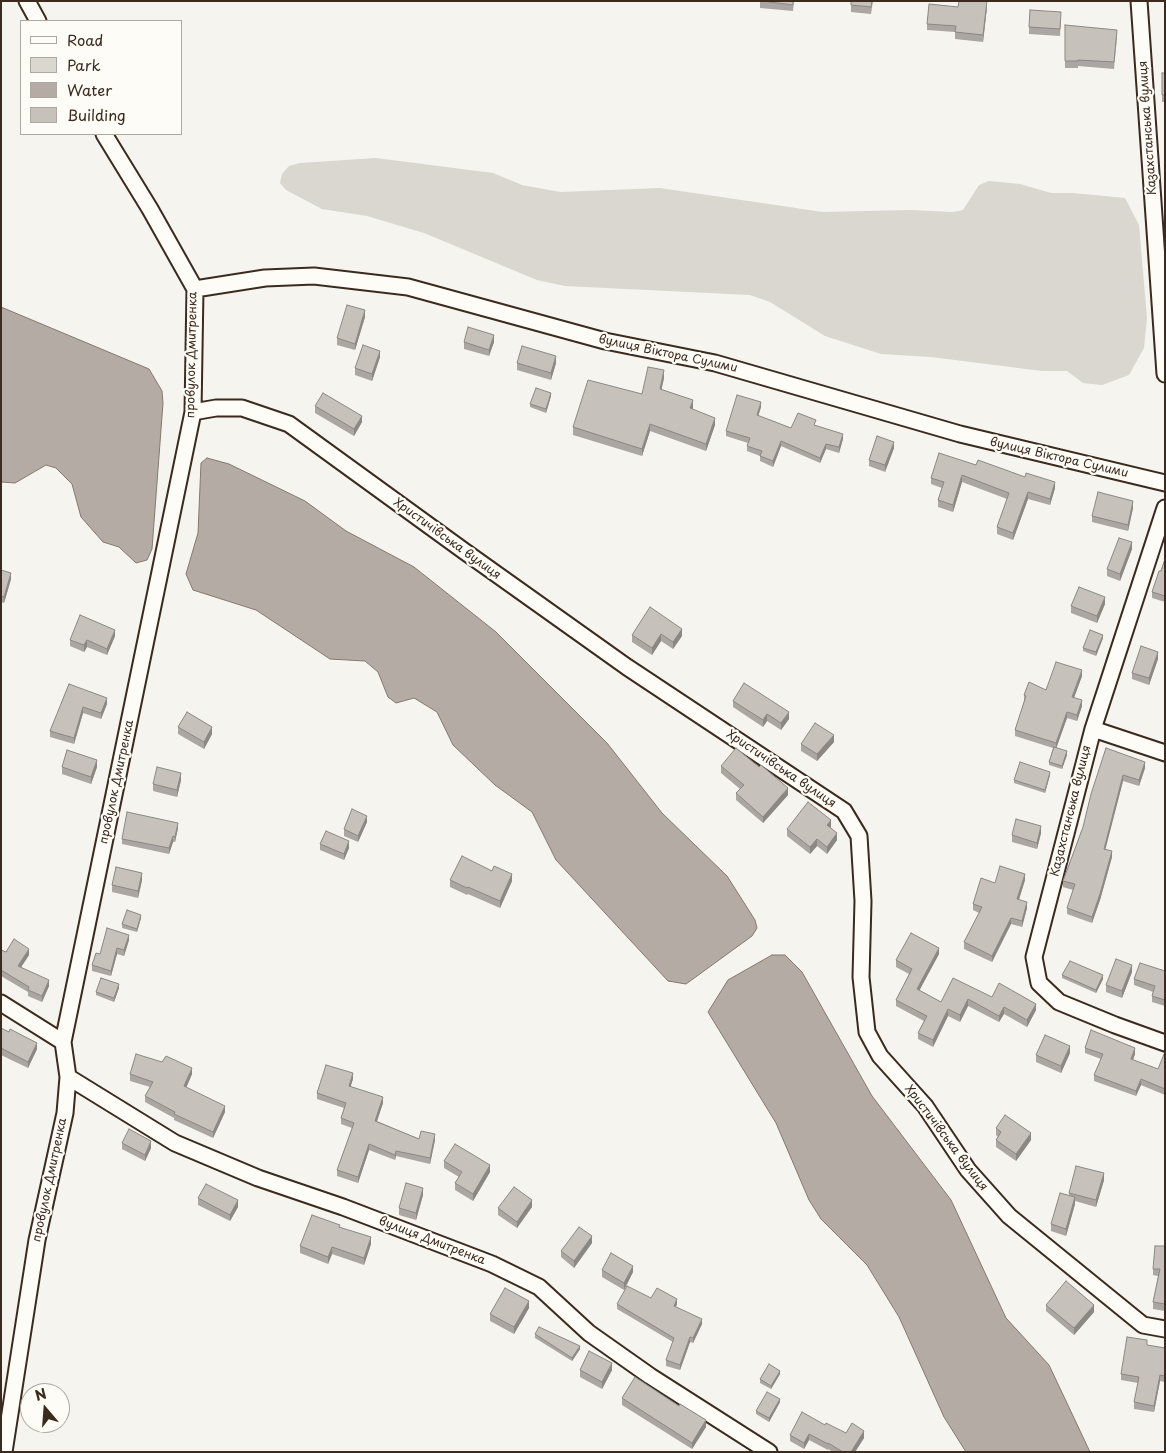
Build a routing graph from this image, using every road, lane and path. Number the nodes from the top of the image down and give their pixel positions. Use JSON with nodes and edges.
{"nodes":[{"id":1,"x":27,"y":1,"type":"edge"},
{"id":2,"x":1139,"y":1,"type":"edge"},
{"id":3,"x":37,"y":20,"type":"edge"},
{"id":4,"x":105,"y":135,"type":"edge"},
{"id":5,"x":195,"y":289,"type":"junction"},
{"id":6,"x":1165,"y":374,"type":"edge"},
{"id":7,"x":193,"y":412,"type":"junction"},
{"id":8,"x":1165,"y":482,"type":"edge"},
{"id":9,"x":1165,"y":508,"type":"edge"},
{"id":10,"x":1092,"y":729,"type":"junction"},
{"id":11,"x":1165,"y":753,"type":"edge"},
{"id":12,"x":1,"y":1003,"type":"edge"},
{"id":13,"x":62,"y":1042,"type":"junction"},
{"id":14,"x":1165,"y":1043,"type":"edge"},
{"id":15,"x":68,"y":1077,"type":"junction"},
{"id":16,"x":1165,"y":1329,"type":"edge"},
{"id":17,"x":4,"y":1452,"type":"edge"},
{"id":18,"x":769,"y":1452,"type":"edge"}],
"edges":[{"from":1,"to":3,"type":"street"},
{"from":2,"to":6,"type":"street","name":"Казахстанська вулиця"},
{"from":4,"to":5,"type":"street","name":"провулок Дмитренка"},
{"from":5,"to":7,"type":"street","name":"провулок Дмитренка"},
{"from":5,"to":8,"type":"street","name":"вулиця Віктора Сулими"},
{"from":7,"to":13,"type":"street","name":"провулок Дмитренка"},
{"from":7,"to":16,"type":"street","name":"Христичівська вулиця"},
{"from":9,"to":10,"type":"street","name":"Казахстанська вулиця"},
{"from":10,"to":11,"type":"street"},
{"from":10,"to":14,"type":"street","name":"Казахстанська вулиця"},
{"from":12,"to":13,"type":"street"},
{"from":13,"to":15,"type":"street","name":"провулок Дмитренка"},
{"from":15,"to":17,"type":"street","name":"провулок Дмитренка"},
{"from":15,"to":18,"type":"street","name":"вулиця Дмитренка"}]}
